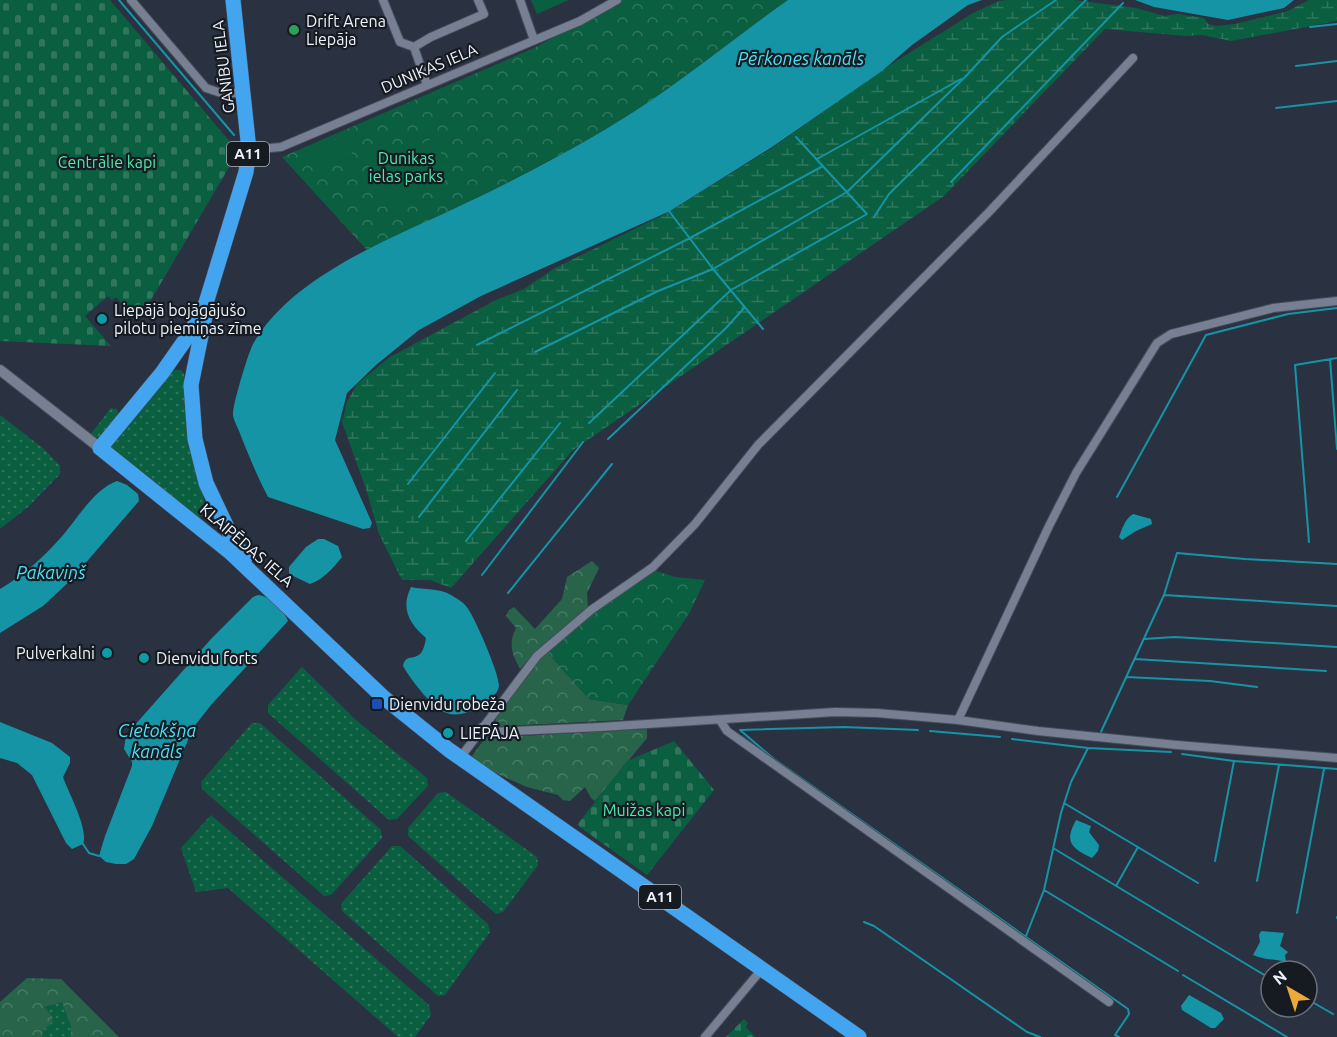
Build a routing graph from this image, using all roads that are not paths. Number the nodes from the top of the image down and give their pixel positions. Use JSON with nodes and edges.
{"nodes":[{"id":1,"x":131,"y":0,"type":"edge"},
{"id":2,"x":233,"y":0,"type":"edge"},
{"id":3,"x":383,"y":0,"type":"edge"},
{"id":4,"x":478,"y":0,"type":"edge"},
{"id":5,"x":520,"y":0,"type":"edge"},
{"id":6,"x":617,"y":0,"type":"edge"},
{"id":7,"x":534,"y":40,"type":"junction"},
{"id":8,"x":414,"y":47,"type":"junction"},
{"id":9,"x":1133,"y":58,"type":"dead end"},
{"id":10,"x":427,"y":85,"type":"junction"},
{"id":11,"x":244,"y":92,"type":"junction"},
{"id":12,"x":249,"y":150,"type":"junction"},
{"id":13,"x":1337,"y":301,"type":"edge"},
{"id":14,"x":206,"y":303,"type":"junction"},
{"id":15,"x":0,"y":370,"type":"edge"},
{"id":16,"x":162,"y":373,"type":"junction"},
{"id":17,"x":191,"y":386,"type":"junction"},
{"id":18,"x":100,"y":448,"type":"junction"},
{"id":19,"x":206,"y":483,"type":"junction"},
{"id":20,"x":193,"y":522,"type":"junction"},
{"id":21,"x":263,"y":582,"type":"junction"},
{"id":22,"x":720,"y":720,"type":"junction"},
{"id":23,"x":958,"y":720,"type":"junction"},
{"id":24,"x":482,"y":727,"type":"junction"},
{"id":25,"x":460,"y":758,"type":"junction"},
{"id":26,"x":1337,"y":758,"type":"edge"},
{"id":27,"x":762,"y":969,"type":"junction"},
{"id":28,"x":1109,"y":1002,"type":"dead end"},
{"id":29,"x":705,"y":1037,"type":"edge"},
{"id":30,"x":859,"y":1037,"type":"edge"}],
"edges":[{"from":1,"to":11,"type":"street"},
{"from":2,"to":11,"type":"highway","name":"GANĪBU IELA","number":"A11"},
{"from":3,"to":8,"type":"street"},
{"from":4,"to":8,"type":"street"},
{"from":5,"to":7,"type":"street"},
{"from":6,"to":7,"type":"street","name":"DUNIKAS IELA"},
{"from":7,"to":10,"type":"street","name":"DUNIKAS IELA"},
{"from":8,"to":10,"type":"street"},
{"from":9,"to":24,"type":"street"},
{"from":10,"to":12,"type":"street","name":"DUNIKAS IELA"},
{"from":11,"to":12,"type":"highway","name":"GANĪBU IELA","number":"A11"},
{"from":12,"to":14,"type":"highway","name":"GANĪBU IELA","number":"A11"},
{"from":13,"to":23,"type":"street"},
{"from":14,"to":16,"type":"highway","name":"GANĪBU IELA","number":"A11"},
{"from":14,"to":17,"type":"highway","name":"GANĪBU IELA","number":"A11"},
{"from":15,"to":18,"type":"main road","name":"KLAIPĒDAS IELA"},
{"from":16,"to":17,"type":"highway"},
{"from":16,"to":18,"type":"highway","name":"GANĪBU IELA","number":"A11"},
{"from":17,"to":19,"type":"highway","name":"GANĪBU IELA","number":"A11"},
{"from":18,"to":20,"type":"highway","name":"KLAIPĒDAS IELA","number":"A11"},
{"from":19,"to":20,"type":"highway"},
{"from":19,"to":21,"type":"highway","name":"GANĪBU IELA","number":"A11"},
{"from":20,"to":21,"type":"highway","name":"KLAIPĒDAS IELA","number":"A11"},
{"from":21,"to":25,"type":"highway","name":"KLAIPĒDAS IELA","number":"A11"},
{"from":22,"to":23,"type":"street"},
{"from":22,"to":24,"type":"street"},
{"from":22,"to":28,"type":"street"},
{"from":23,"to":26,"type":"street"},
{"from":24,"to":25,"type":"street"},
{"from":25,"to":27,"type":"highway","number":"A11"},
{"from":27,"to":29,"type":"street"},
{"from":27,"to":30,"type":"highway","number":"A11"}]}
